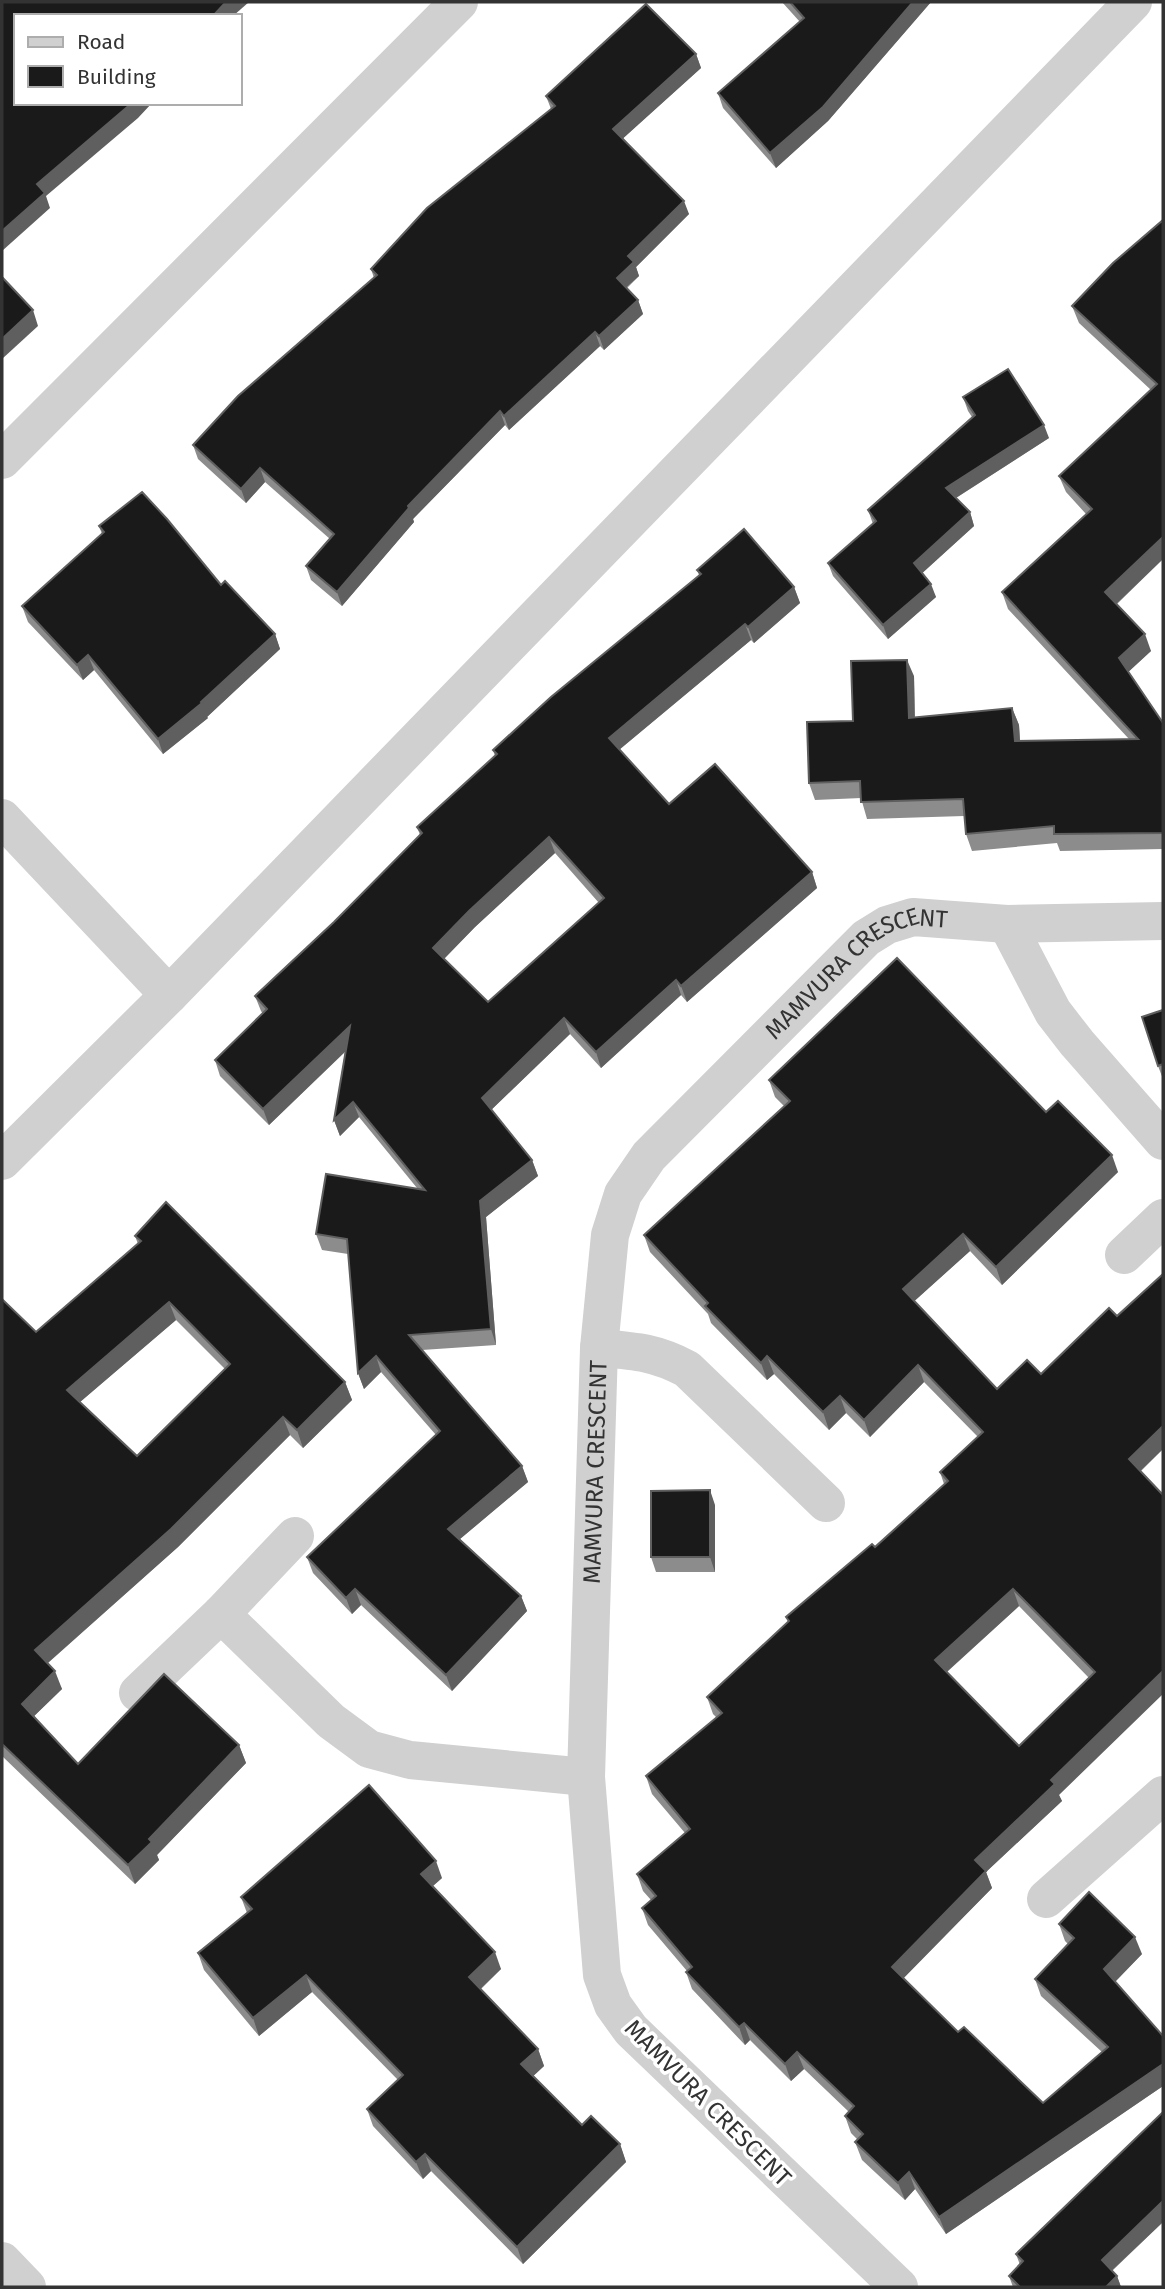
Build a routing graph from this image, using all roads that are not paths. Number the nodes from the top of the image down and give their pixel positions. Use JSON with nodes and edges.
{"nodes":[{"id":1,"x":459,"y":2,"type":"edge"},
{"id":2,"x":1133,"y":2,"type":"edge"},
{"id":3,"x":2,"y":460,"type":"edge"},
{"id":4,"x":2,"y":818,"type":"edge"},
{"id":5,"x":1163,"y":922,"type":"edge"},
{"id":6,"x":1007,"y":924,"type":"junction"},
{"id":7,"x":169,"y":995,"type":"junction"},
{"id":8,"x":1163,"y":1141,"type":"edge"},
{"id":9,"x":2,"y":1161,"type":"edge"},
{"id":10,"x":1163,"y":1218,"type":"edge"},
{"id":11,"x":1124,"y":1255,"type":"dead end"},
{"id":12,"x":599,"y":1348,"type":"junction"},
{"id":13,"x":825,"y":1503,"type":"dead end"},
{"id":14,"x":295,"y":1536,"type":"dead end"},
{"id":15,"x":221,"y":1614,"type":"junction"},
{"id":16,"x":138,"y":1693,"type":"dead end"},
{"id":17,"x":586,"y":1777,"type":"junction"},
{"id":18,"x":1157,"y":1814,"type":"edge"},
{"id":19,"x":1046,"y":1899,"type":"dead end"},
{"id":20,"x":2,"y":2261,"type":"edge"},
{"id":21,"x":27,"y":2287,"type":"edge"},
{"id":22,"x":898,"y":2287,"type":"edge"}],
"edges":[{"from":1,"to":3,"type":"street"},
{"from":2,"to":7,"type":"street"},
{"from":4,"to":7,"type":"street"},
{"from":5,"to":6,"type":"street","name":"MAMVURA CRESCENT"},
{"from":6,"to":8,"type":"street"},
{"from":6,"to":12,"type":"street","name":"MAMVURA CRESCENT"},
{"from":7,"to":9,"type":"street"},
{"from":10,"to":11,"type":"street"},
{"from":12,"to":13,"type":"street"},
{"from":12,"to":17,"type":"street","name":"MAMVURA CRESCENT"},
{"from":14,"to":15,"type":"street"},
{"from":15,"to":16,"type":"street"},
{"from":15,"to":17,"type":"street"},
{"from":17,"to":22,"type":"street","name":"MAMVURA CRESCENT"},
{"from":18,"to":19,"type":"street"},
{"from":20,"to":21,"type":"street"}]}
